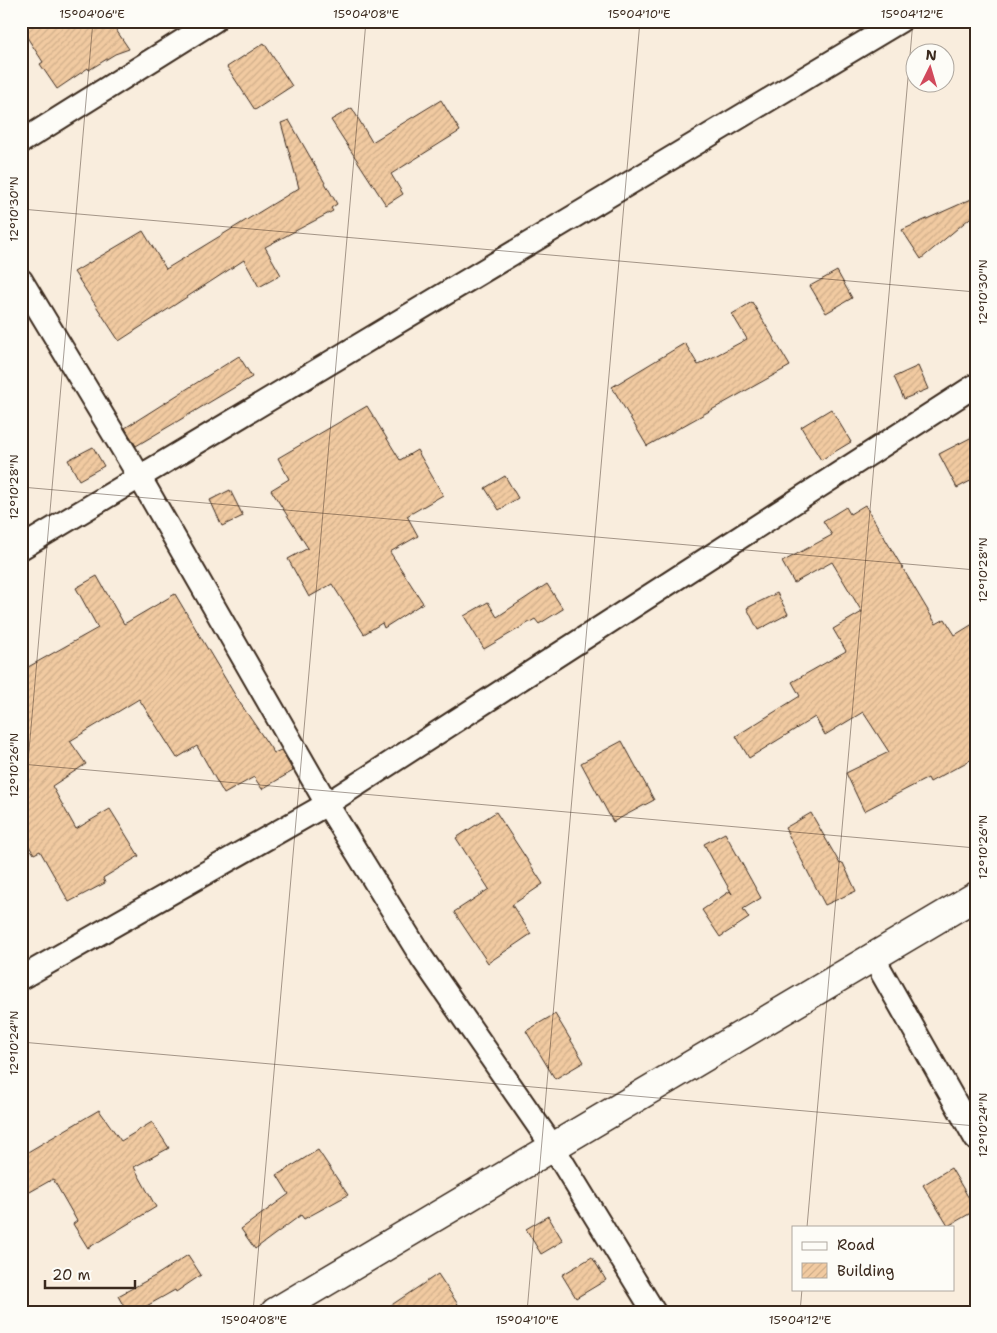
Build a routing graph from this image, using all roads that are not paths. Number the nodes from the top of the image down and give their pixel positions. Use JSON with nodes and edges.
{"nodes":[{"id":1,"x":214,"y":21,"type":"edge"},
{"id":2,"x":900,"y":21,"type":"edge"},
{"id":3,"x":21,"y":142,"type":"edge"},
{"id":4,"x":21,"y":280,"type":"edge"},
{"id":5,"x":976,"y":385,"type":"edge"},
{"id":6,"x":139,"y":476,"type":"junction"},
{"id":7,"x":21,"y":548,"type":"edge"},
{"id":8,"x":327,"y":804,"type":"junction"},
{"id":9,"x":976,"y":896,"type":"edge"},
{"id":10,"x":873,"y":957,"type":"junction"},
{"id":11,"x":21,"y":978,"type":"edge"},
{"id":12,"x":976,"y":1139,"type":"edge"},
{"id":13,"x":553,"y":1147,"type":"junction"},
{"id":14,"x":275,"y":1312,"type":"edge"},
{"id":15,"x":654,"y":1312,"type":"edge"}],
"edges":[{"from":1,"to":3,"type":"street"},
{"from":2,"to":6,"type":"street"},
{"from":4,"to":6,"type":"street"},
{"from":5,"to":8,"type":"street"},
{"from":6,"to":7,"type":"street"},
{"from":6,"to":8,"type":"street"},
{"from":8,"to":11,"type":"street"},
{"from":8,"to":13,"type":"street"},
{"from":9,"to":10,"type":"street"},
{"from":10,"to":12,"type":"street"},
{"from":10,"to":13,"type":"street"},
{"from":13,"to":14,"type":"street"},
{"from":13,"to":15,"type":"street"}]}
